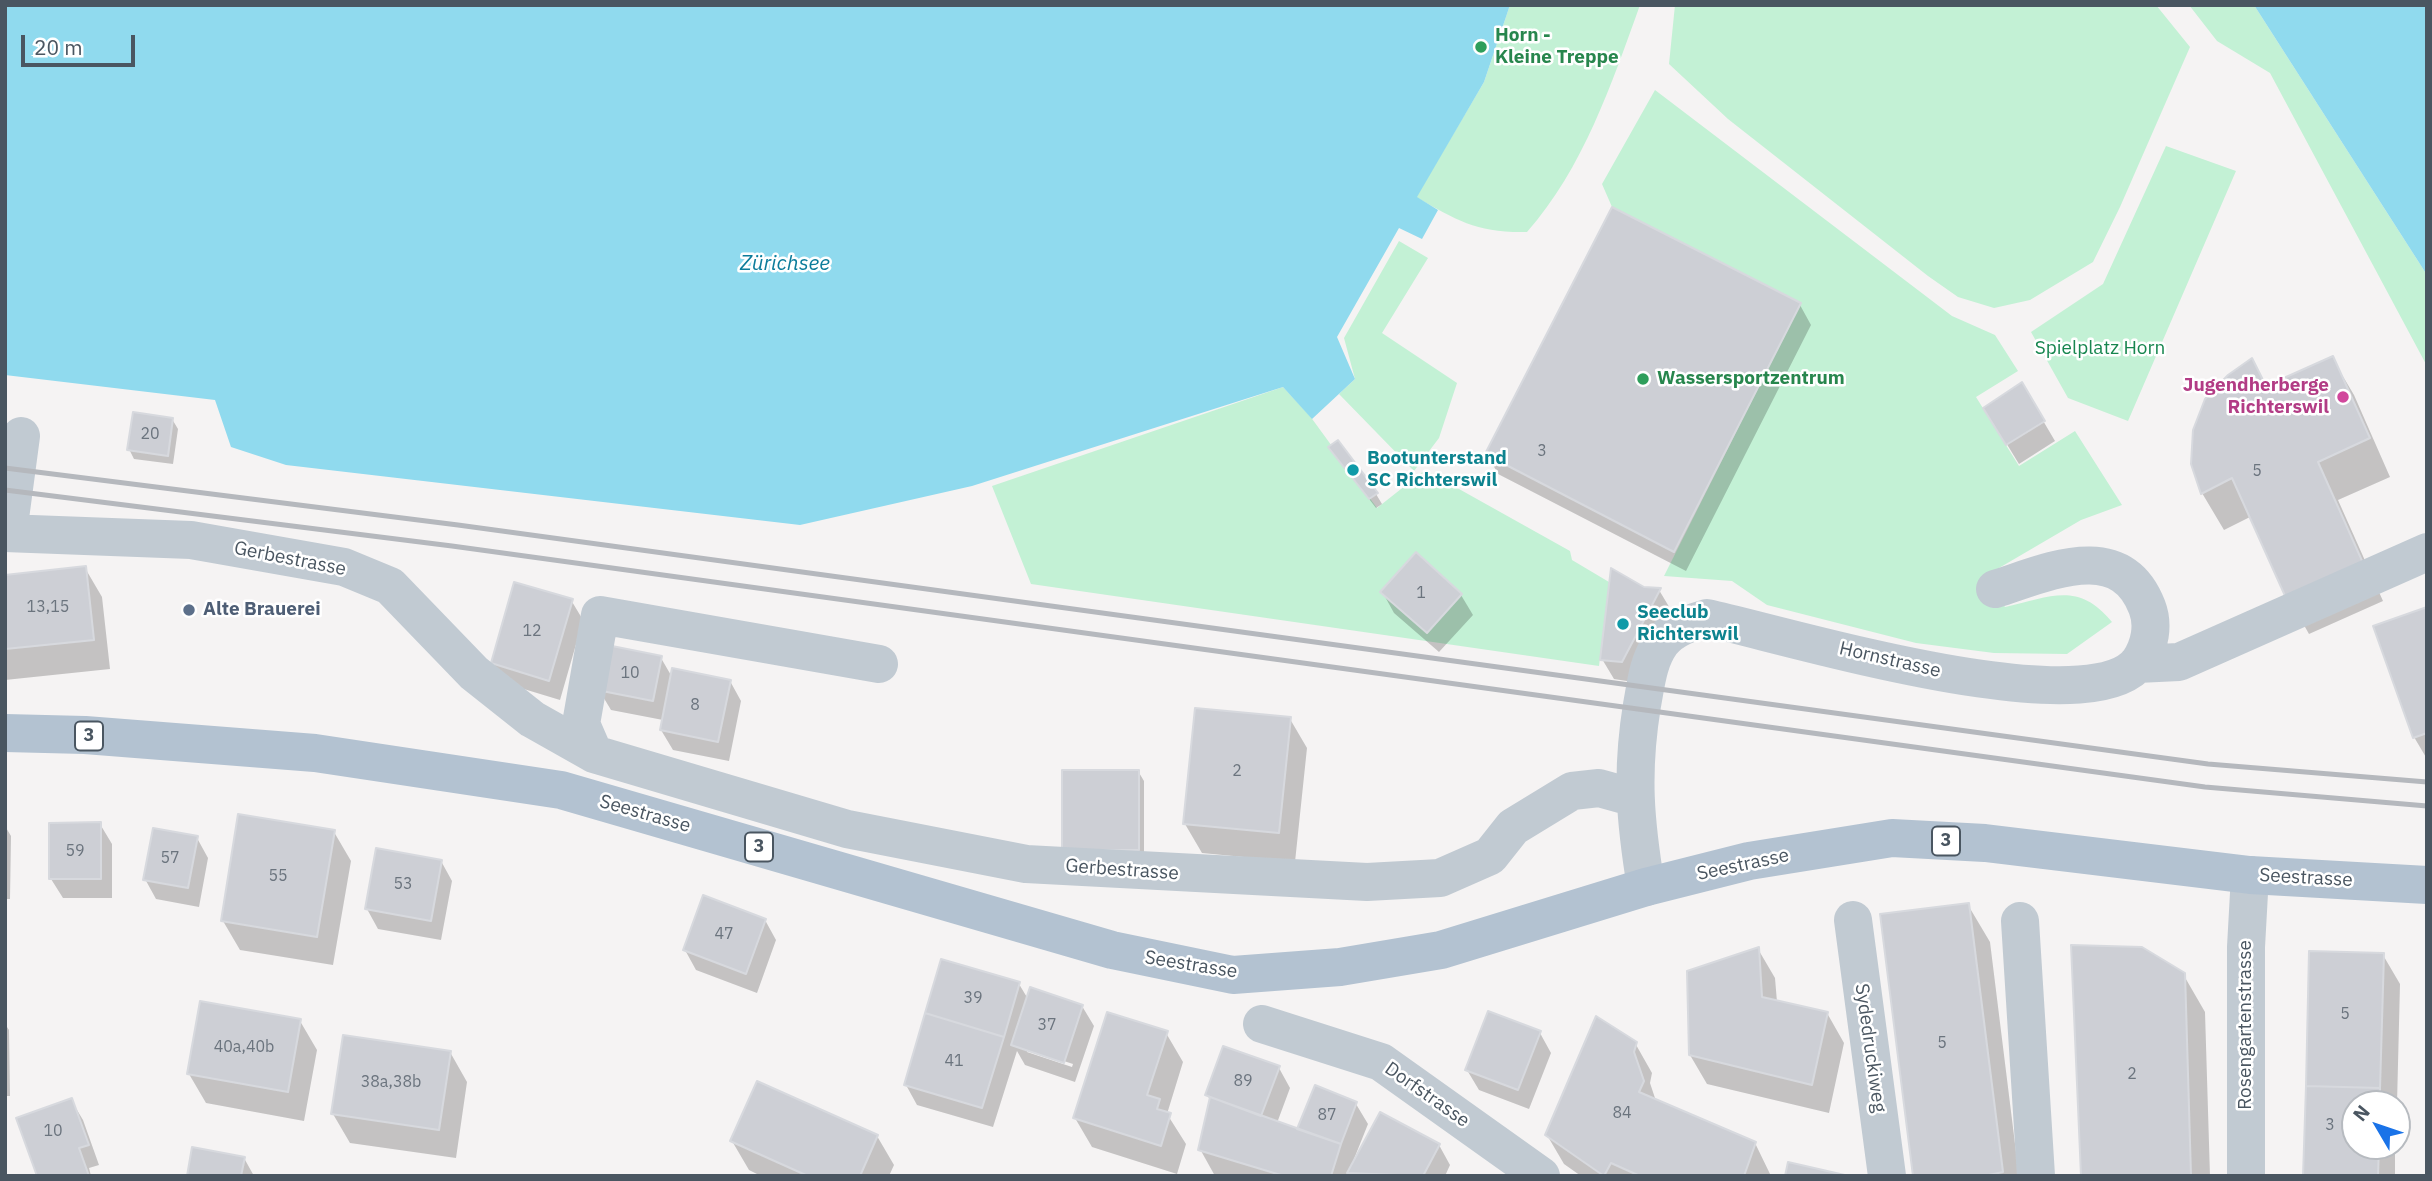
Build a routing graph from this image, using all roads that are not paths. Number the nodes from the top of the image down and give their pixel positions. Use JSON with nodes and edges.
{"nodes":[{"id":1,"x":22,"y":436,"type":"dead end"},
{"id":2,"x":7,"y":533,"type":"edge"},
{"id":3,"x":2427,"y":552,"type":"edge"},
{"id":4,"x":1995,"y":589,"type":"dead end"},
{"id":5,"x":880,"y":664,"type":"dead end"},
{"id":6,"x":2137,"y":664,"type":"junction"},
{"id":7,"x":5,"y":733,"type":"edge"},
{"id":8,"x":594,"y":754,"type":"junction"},
{"id":9,"x":1635,"y":798,"type":"junction"},
{"id":10,"x":2250,"y":875,"type":"junction"},
{"id":11,"x":2427,"y":885,"type":"edge"},
{"id":12,"x":1646,"y":887,"type":"junction"},
{"id":13,"x":1853,"y":920,"type":"dead end"},
{"id":14,"x":2020,"y":920,"type":"dead end"},
{"id":15,"x":1262,"y":1024,"type":"dead end"},
{"id":16,"x":1541,"y":1176,"type":"edge"},
{"id":17,"x":1888,"y":1176,"type":"edge"},
{"id":18,"x":2036,"y":1176,"type":"edge"},
{"id":19,"x":2246,"y":1176,"type":"edge"}],
"edges":[{"from":1,"to":2,"type":"street"},
{"from":2,"to":8,"type":"street","name":"Gerbestrasse"},
{"from":3,"to":6,"type":"street"},
{"from":4,"to":6,"type":"street"},
{"from":5,"to":8,"type":"street"},
{"from":6,"to":9,"type":"street","name":"Hornstrasse"},
{"from":7,"to":12,"type":"main road","name":"Seestrasse","number":"3"},
{"from":8,"to":9,"type":"street","name":"Gerbestrasse"},
{"from":9,"to":12,"type":"street","name":"Hornstrasse"},
{"from":10,"to":11,"type":"main road","name":"Seestrasse","number":"3"},
{"from":10,"to":12,"type":"main road","name":"Seestrasse","number":"3"},
{"from":10,"to":19,"type":"street","name":"Rosengartenstrasse"},
{"from":13,"to":17,"type":"street","name":"Sydedruckiweg"},
{"from":14,"to":18,"type":"street"},
{"from":15,"to":16,"type":"street","name":"Dorfstrasse"}]}
